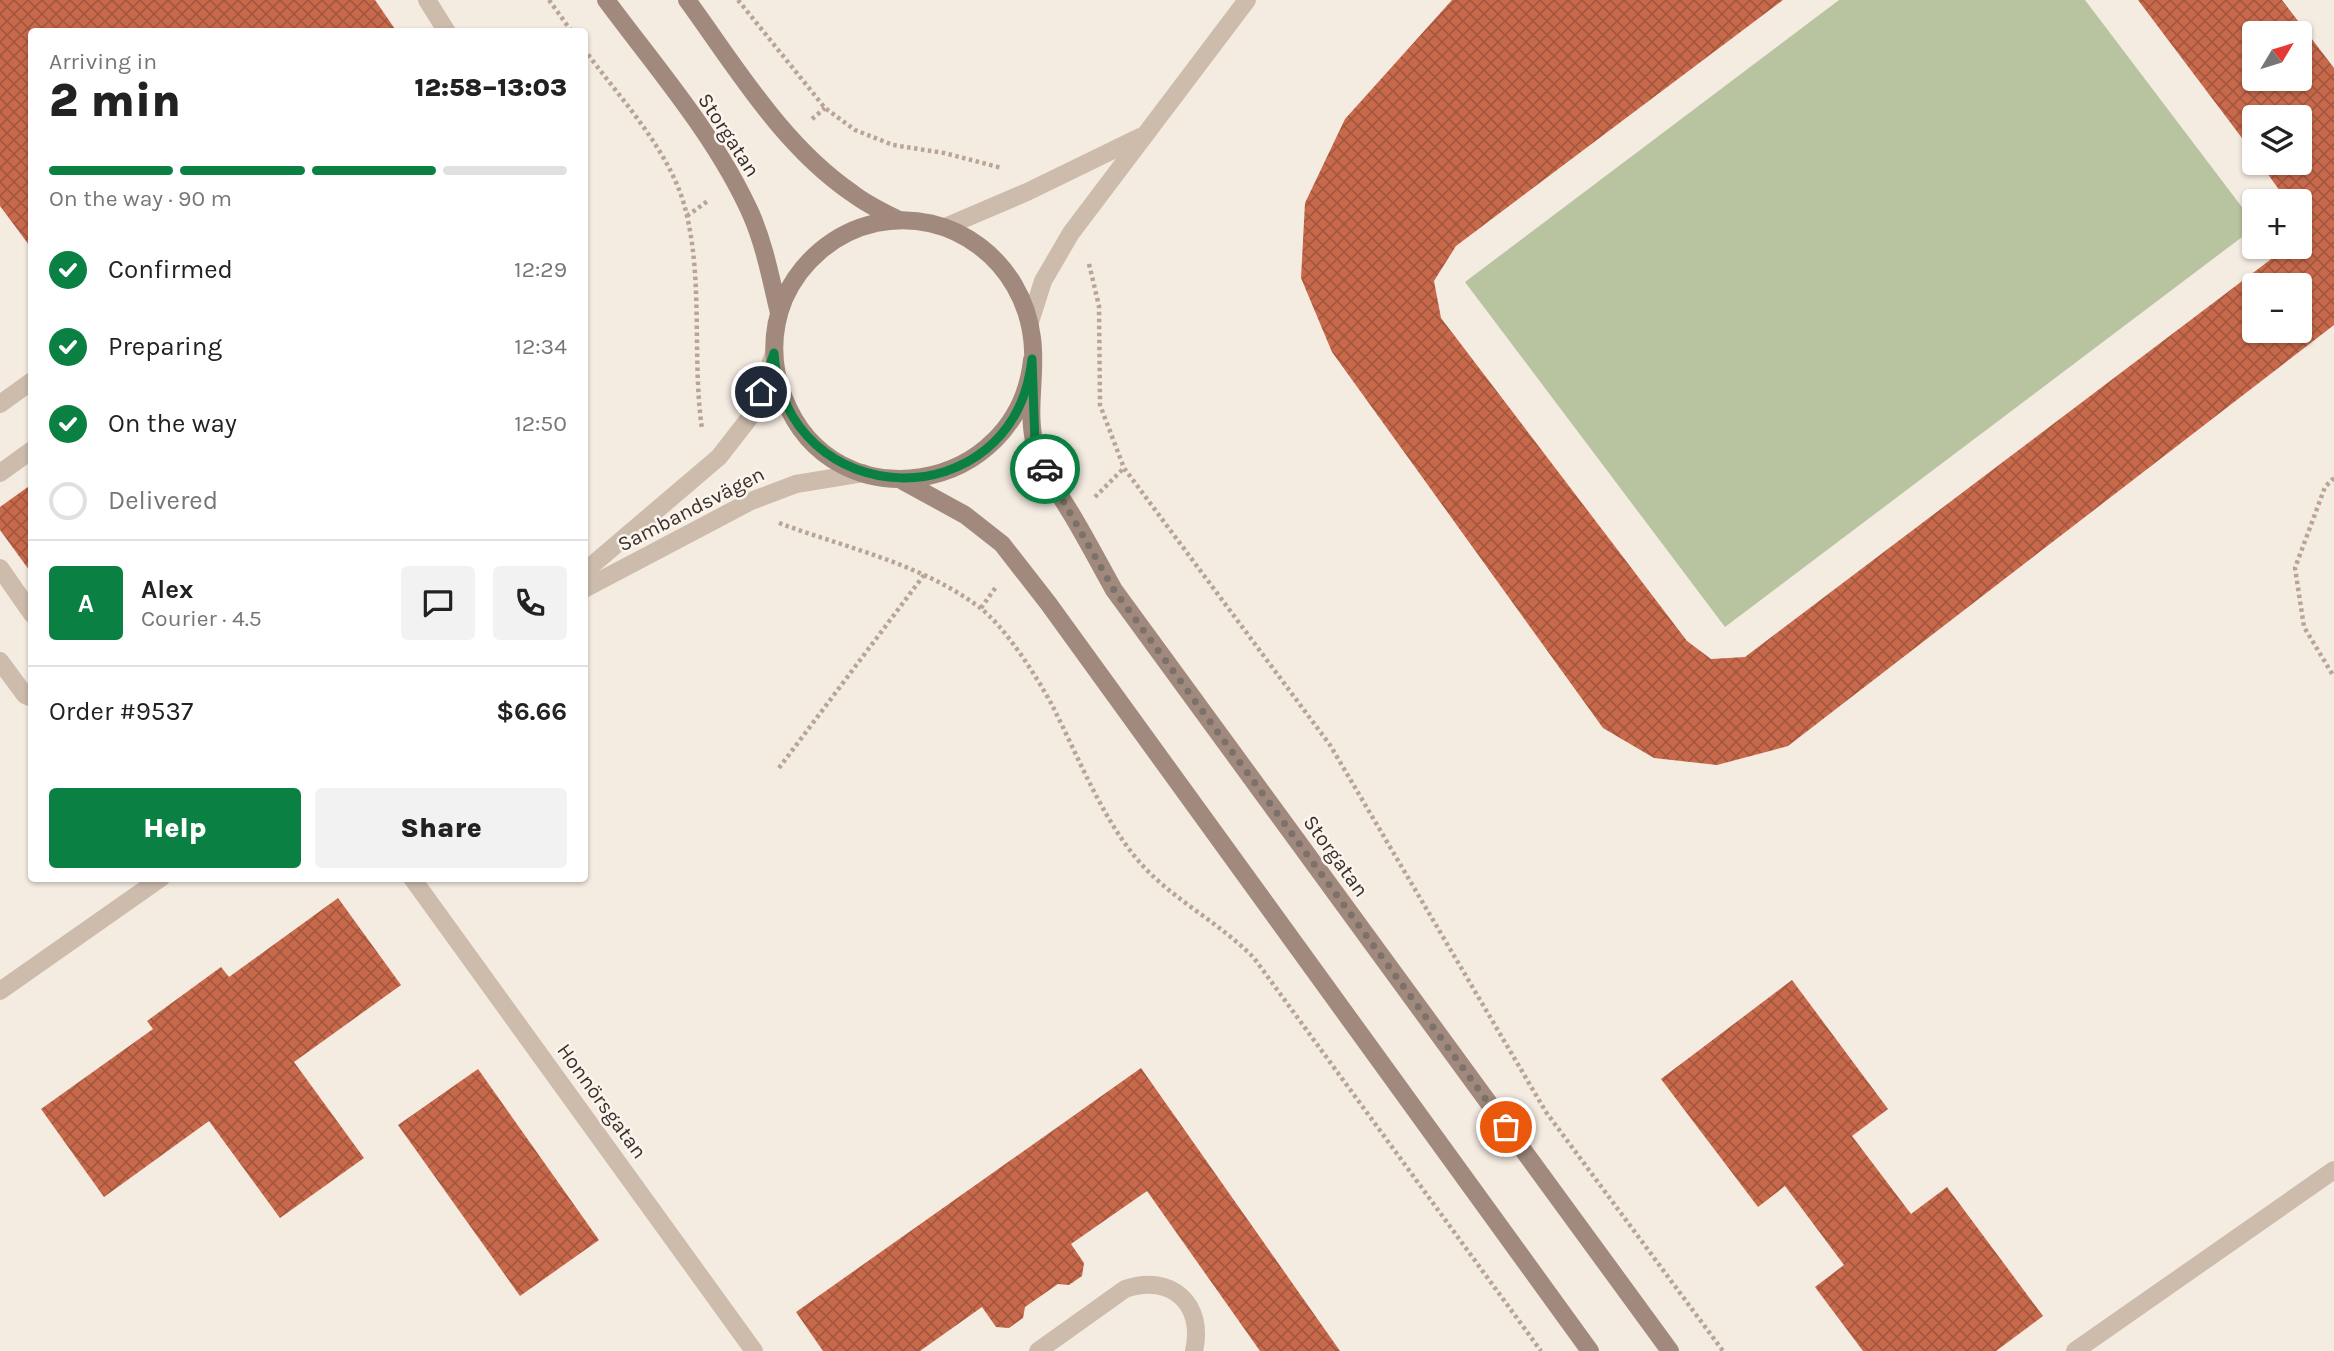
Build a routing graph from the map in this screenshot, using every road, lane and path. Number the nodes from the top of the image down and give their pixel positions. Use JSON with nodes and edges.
{"nodes":[{"id":1,"x":427,"y":0,"type":"edge"},
{"id":2,"x":549,"y":0,"type":"edge"},
{"id":3,"x":606,"y":0,"type":"edge"},
{"id":4,"x":687,"y":0,"type":"edge"},
{"id":5,"x":738,"y":0,"type":"edge"},
{"id":6,"x":1247,"y":0,"type":"edge"},
{"id":7,"x":444,"y":28,"type":"edge"},
{"id":8,"x":569,"y":28,"type":"edge"},
{"id":9,"x":588,"y":55,"type":"edge"},
{"id":10,"x":1143,"y":135,"type":"junction"},
{"id":11,"x":1001,"y":168,"type":"dead end"},
{"id":12,"x":899,"y":220,"type":"junction"},
{"id":13,"x":945,"y":227,"type":"junction"},
{"id":14,"x":1086,"y":258,"type":"dead end"},
{"id":15,"x":779,"y":313,"type":"junction"},
{"id":16,"x":1030,"y":322,"type":"junction"},
{"id":17,"x":774,"y":353,"type":"junction"},
{"id":18,"x":1032,"y":359,"type":"junction"},
{"id":19,"x":28,"y":384,"type":"edge"},
{"id":20,"x":0,"y":404,"type":"edge"},
{"id":21,"x":702,"y":431,"type":"dead end"},
{"id":22,"x":28,"y":453,"type":"edge"},
{"id":23,"x":0,"y":473,"type":"edge"},
{"id":24,"x":863,"y":473,"type":"junction"},
{"id":25,"x":2334,"y":478,"type":"edge"},
{"id":26,"x":900,"y":480,"type":"junction"},
{"id":27,"x":777,"y":523,"type":"dead end"},
{"id":28,"x":0,"y":568,"type":"edge"},
{"id":29,"x":588,"y":569,"type":"edge"},
{"id":30,"x":924,"y":575,"type":"junction"},
{"id":31,"x":588,"y":587,"type":"edge"},
{"id":32,"x":28,"y":608,"type":"edge"},
{"id":33,"x":0,"y":661,"type":"edge"},
{"id":34,"x":2334,"y":677,"type":"edge"},
{"id":35,"x":28,"y":696,"type":"edge"},
{"id":36,"x":779,"y":768,"type":"dead end"},
{"id":37,"x":153,"y":882,"type":"edge"},
{"id":38,"x":415,"y":882,"type":"edge"},
{"id":39,"x":0,"y":991,"type":"edge"},
{"id":40,"x":2334,"y":1170,"type":"edge"},
{"id":41,"x":754,"y":1351,"type":"edge"},
{"id":42,"x":1038,"y":1351,"type":"edge"},
{"id":43,"x":1194,"y":1351,"type":"edge"},
{"id":44,"x":1541,"y":1351,"type":"edge"},
{"id":45,"x":1590,"y":1351,"type":"edge"},
{"id":46,"x":1670,"y":1351,"type":"edge"},
{"id":47,"x":1723,"y":1351,"type":"edge"},
{"id":48,"x":2075,"y":1351,"type":"edge"}],
"edges":[{"from":1,"to":7,"type":"street"},
{"from":2,"to":8,"type":"path"},
{"from":3,"to":15,"type":"main road","name":"Storgatan"},
{"from":4,"to":12,"type":"main road","name":"Storgatan"},
{"from":5,"to":11,"type":"path"},
{"from":6,"to":10,"type":"street"},
{"from":9,"to":21,"type":"path"},
{"from":10,"to":13,"type":"street"},
{"from":10,"to":16,"type":"street"},
{"from":12,"to":13,"type":"main road","name":"Storgatan"},
{"from":12,"to":15,"type":"main road","name":"Storgatan"},
{"from":13,"to":16,"type":"main road","name":"Storgatan"},
{"from":14,"to":47,"type":"path"},
{"from":15,"to":17,"type":"main road","name":"Storgatan"},
{"from":16,"to":18,"type":"main road","name":"Storgatan"},
{"from":17,"to":24,"type":"main road","name":"Storgatan"},
{"from":17,"to":29,"type":"street","name":"Sambandsvägen"},
{"from":18,"to":26,"type":"main road","name":"Storgatan"},
{"from":18,"to":46,"type":"main road","name":"Storgatan"},
{"from":19,"to":20,"type":"street"},
{"from":22,"to":23,"type":"street"},
{"from":24,"to":26,"type":"main road","name":"Storgatan"},
{"from":24,"to":31,"type":"street","name":"Sambandsvägen"},
{"from":25,"to":34,"type":"path"},
{"from":26,"to":45,"type":"main road","name":"Storgatan"},
{"from":27,"to":30,"type":"path"},
{"from":28,"to":32,"type":"street"},
{"from":30,"to":36,"type":"path"},
{"from":30,"to":44,"type":"path"},
{"from":33,"to":35,"type":"street"},
{"from":37,"to":39,"type":"street"},
{"from":38,"to":41,"type":"street","name":"Honnörsgatan"},
{"from":40,"to":48,"type":"street"},
{"from":42,"to":43,"type":"street"}]}
